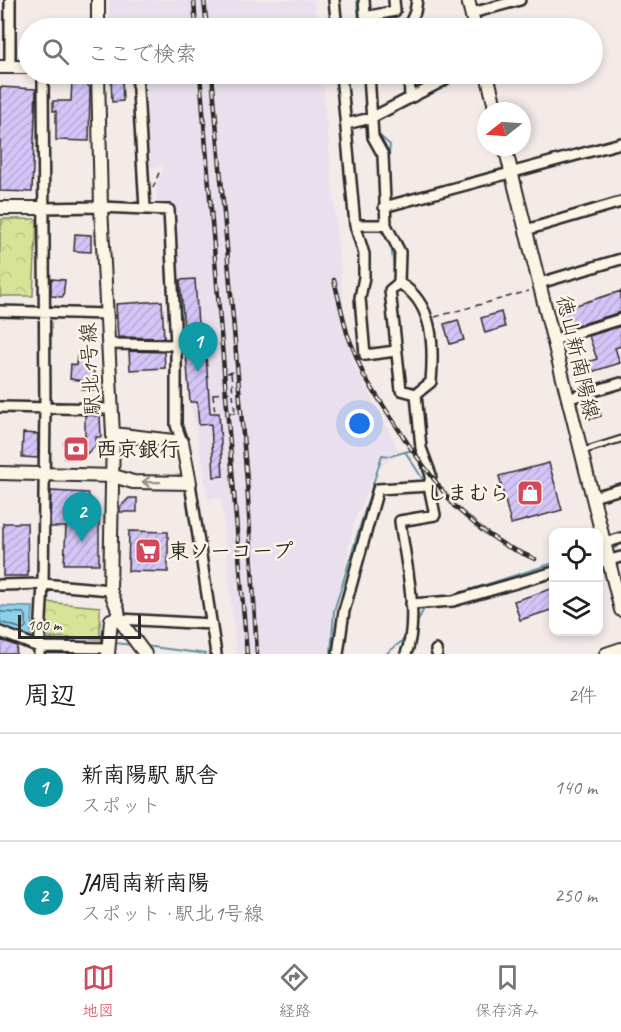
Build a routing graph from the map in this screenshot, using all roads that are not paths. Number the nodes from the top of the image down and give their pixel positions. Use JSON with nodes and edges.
{"nodes":[{"id":1,"x":10,"y":0,"type":"edge"},
{"id":2,"x":98,"y":0,"type":"edge"},
{"id":3,"x":334,"y":0,"type":"edge"},
{"id":4,"x":364,"y":0,"type":"edge"},
{"id":5,"x":394,"y":0,"type":"edge"},
{"id":6,"x":417,"y":0,"type":"edge"},
{"id":7,"x":468,"y":0,"type":"edge"},
{"id":8,"x":520,"y":0,"type":"edge"},
{"id":9,"x":472,"y":13,"type":"junction"},
{"id":10,"x":365,"y":17,"type":"joint"},
{"id":11,"x":98,"y":18,"type":"edge"},
{"id":12,"x":336,"y":18,"type":"edge"},
{"id":13,"x":412,"y":18,"type":"edge"},
{"id":14,"x":473,"y":18,"type":"edge"},
{"id":15,"x":5,"y":67,"type":"edge"},
{"id":16,"x":43,"y":84,"type":"edge"},
{"id":17,"x":98,"y":84,"type":"edge"},
{"id":18,"x":138,"y":84,"type":"edge"},
{"id":19,"x":342,"y":84,"type":"edge"},
{"id":20,"x":369,"y":84,"type":"edge"},
{"id":21,"x":409,"y":84,"type":"edge"},
{"id":22,"x":437,"y":84,"type":"edge"},
{"id":23,"x":489,"y":84,"type":"edge"},
{"id":24,"x":410,"y":98,"type":"junction"},
{"id":25,"x":494,"y":102,"type":"edge"},
{"id":26,"x":371,"y":118,"type":"junction"},
{"id":27,"x":346,"y":124,"type":"junction"},
{"id":28,"x":621,"y":143,"type":"edge"},
{"id":29,"x":508,"y":156,"type":"edge"},
{"id":30,"x":512,"y":172,"type":"junction"},
{"id":31,"x":621,"y":202,"type":"edge"},
{"id":32,"x":101,"y":207,"type":"junction"},
{"id":33,"x":384,"y":207,"type":"junction"},
{"id":34,"x":0,"y":208,"type":"edge"},
{"id":35,"x":43,"y":208,"type":"junction"},
{"id":36,"x":145,"y":208,"type":"junction"},
{"id":37,"x":355,"y":225,"type":"junction"},
{"id":38,"x":386,"y":225,"type":"junction"},
{"id":39,"x":526,"y":230,"type":"junction"},
{"id":40,"x":621,"y":259,"type":"edge"},
{"id":41,"x":399,"y":283,"type":"junction"},
{"id":42,"x":541,"y":285,"type":"junction"},
{"id":43,"x":0,"y":311,"type":"edge"},
{"id":44,"x":45,"y":313,"type":"junction"},
{"id":45,"x":106,"y":314,"type":"junction"},
{"id":46,"x":621,"y":319,"type":"edge"},
{"id":47,"x":553,"y":340,"type":"junction"},
{"id":48,"x":108,"y":344,"type":"junction"},
{"id":49,"x":176,"y":345,"type":"junction"},
{"id":50,"x":396,"y":351,"type":"junction"},
{"id":51,"x":621,"y":383,"type":"edge"},
{"id":52,"x":416,"y":394,"type":"junction"},
{"id":53,"x":567,"y":399,"type":"junction"},
{"id":54,"x":0,"y":407,"type":"edge"},
{"id":55,"x":45,"y":408,"type":"junction"},
{"id":56,"x":111,"y":409,"type":"junction"},
{"id":57,"x":113,"y":434,"type":"junction"},
{"id":58,"x":621,"y":439,"type":"edge"},
{"id":59,"x":182,"y":442,"type":"junction"},
{"id":60,"x":580,"y":451,"type":"junction"},
{"id":61,"x":0,"y":473,"type":"edge"},
{"id":62,"x":45,"y":474,"type":"junction"},
{"id":63,"x":114,"y":476,"type":"junction"},
{"id":64,"x":190,"y":483,"type":"junction"},
{"id":65,"x":429,"y":486,"type":"junction"},
{"id":66,"x":621,"y":489,"type":"edge"},
{"id":67,"x":593,"y":497,"type":"junction"},
{"id":68,"x":621,"y":538,"type":"edge"},
{"id":69,"x":605,"y":543,"type":"junction"},
{"id":70,"x":609,"y":560,"type":"edge"},
{"id":71,"x":549,"y":573,"type":"edge"},
{"id":72,"x":43,"y":584,"type":"junction"},
{"id":73,"x":0,"y":585,"type":"edge"},
{"id":74,"x":110,"y":590,"type":"junction"},
{"id":75,"x":411,"y":604,"type":"junction"},
{"id":76,"x":621,"y":610,"type":"edge"},
{"id":77,"x":119,"y":619,"type":"junction"},
{"id":78,"x":212,"y":624,"type":"junction"},
{"id":79,"x":0,"y":632,"type":"edge"},
{"id":80,"x":621,"y":649,"type":"edge"},
{"id":81,"x":39,"y":650,"type":"edge"},
{"id":82,"x":108,"y":651,"type":"edge"},
{"id":83,"x":145,"y":654,"type":"edge"},
{"id":84,"x":216,"y":654,"type":"edge"},
{"id":85,"x":338,"y":654,"type":"edge"},
{"id":86,"x":406,"y":654,"type":"edge"},
{"id":87,"x":606,"y":654,"type":"edge"}],
"edges":[{"from":1,"to":15,"type":"street"},
{"from":2,"to":11,"type":"street"},
{"from":3,"to":12,"type":"street"},
{"from":4,"to":10,"type":"street"},
{"from":5,"to":10,"type":"street"},
{"from":6,"to":13,"type":"street"},
{"from":7,"to":9,"type":"street"},
{"from":8,"to":9,"type":"street"},
{"from":9,"to":14,"type":"street"},
{"from":16,"to":35,"type":"street"},
{"from":17,"to":32,"type":"street","name":"駅北1号線"},
{"from":18,"to":36,"type":"street"},
{"from":19,"to":27,"type":"street"},
{"from":20,"to":26,"type":"street"},
{"from":21,"to":24,"type":"street"},
{"from":22,"to":24,"type":"street"},
{"from":23,"to":25,"type":"street"},
{"from":24,"to":26,"type":"street"},
{"from":26,"to":27,"type":"street"},
{"from":26,"to":33,"type":"street"},
{"from":27,"to":37,"type":"street"},
{"from":28,"to":30,"type":"street"},
{"from":29,"to":30,"type":"street","name":"徳山新南陽線"},
{"from":30,"to":33,"type":"street"},
{"from":30,"to":39,"type":"street","name":"徳山新南陽線"},
{"from":31,"to":39,"type":"street"},
{"from":32,"to":35,"type":"street"},
{"from":32,"to":36,"type":"street"},
{"from":32,"to":45,"type":"street","name":"駅北1号線"},
{"from":33,"to":38,"type":"street"},
{"from":34,"to":35,"type":"street"},
{"from":35,"to":44,"type":"street"},
{"from":36,"to":49,"type":"street"},
{"from":37,"to":38,"type":"street"},
{"from":37,"to":50,"type":"street"},
{"from":38,"to":41,"type":"street"},
{"from":39,"to":42,"type":"street","name":"徳山新南陽線"},
{"from":40,"to":42,"type":"street"},
{"from":41,"to":50,"type":"street"},
{"from":41,"to":52,"type":"street"},
{"from":42,"to":47,"type":"street","name":"徳山新南陽線"},
{"from":43,"to":44,"type":"street"},
{"from":44,"to":45,"type":"street"},
{"from":44,"to":55,"type":"street"},
{"from":45,"to":48,"type":"street","name":"駅北1号線"},
{"from":46,"to":47,"type":"street"},
{"from":47,"to":53,"type":"street","name":"徳山新南陽線"},
{"from":48,"to":49,"type":"street"},
{"from":48,"to":56,"type":"street","name":"駅北1号線"},
{"from":49,"to":59,"type":"street"},
{"from":50,"to":52,"type":"street"},
{"from":51,"to":53,"type":"street"},
{"from":52,"to":65,"type":"street"},
{"from":53,"to":60,"type":"street","name":"徳山新南陽線"},
{"from":54,"to":55,"type":"street"},
{"from":55,"to":56,"type":"street"},
{"from":55,"to":62,"type":"street"},
{"from":56,"to":57,"type":"street","name":"駅北1号線"},
{"from":57,"to":59,"type":"street"},
{"from":57,"to":63,"type":"street","name":"駅北1号線"},
{"from":58,"to":60,"type":"lane"},
{"from":59,"to":64,"type":"street"},
{"from":60,"to":67,"type":"street","name":"徳山新南陽線"},
{"from":61,"to":62,"type":"street"},
{"from":62,"to":63,"type":"street"},
{"from":62,"to":72,"type":"street"},
{"from":64,"to":63,"type":"street","one_way":true},
{"from":63,"to":74,"type":"street","name":"駅北1号線"},
{"from":64,"to":78,"type":"street"},
{"from":65,"to":75,"type":"street"},
{"from":65,"to":85,"type":"street"},
{"from":66,"to":67,"type":"street"},
{"from":67,"to":69,"type":"street","name":"徳山新南陽線"},
{"from":68,"to":69,"type":"street"},
{"from":69,"to":70,"type":"street","name":"徳山新南陽線"},
{"from":70,"to":76,"type":"street","name":"徳山新南陽線"},
{"from":71,"to":75,"type":"street"},
{"from":72,"to":73,"type":"street"},
{"from":72,"to":74,"type":"street"},
{"from":72,"to":81,"type":"street"},
{"from":74,"to":77,"type":"street","name":"駅北1号線"},
{"from":75,"to":86,"type":"street"},
{"from":77,"to":78,"type":"street"},
{"from":77,"to":82,"type":"street"},
{"from":77,"to":83,"type":"street","name":"駅北1号線"},
{"from":78,"to":84,"type":"street"},
{"from":79,"to":81,"type":"street"},
{"from":80,"to":87,"type":"street"},
{"from":81,"to":82,"type":"street"}]}
